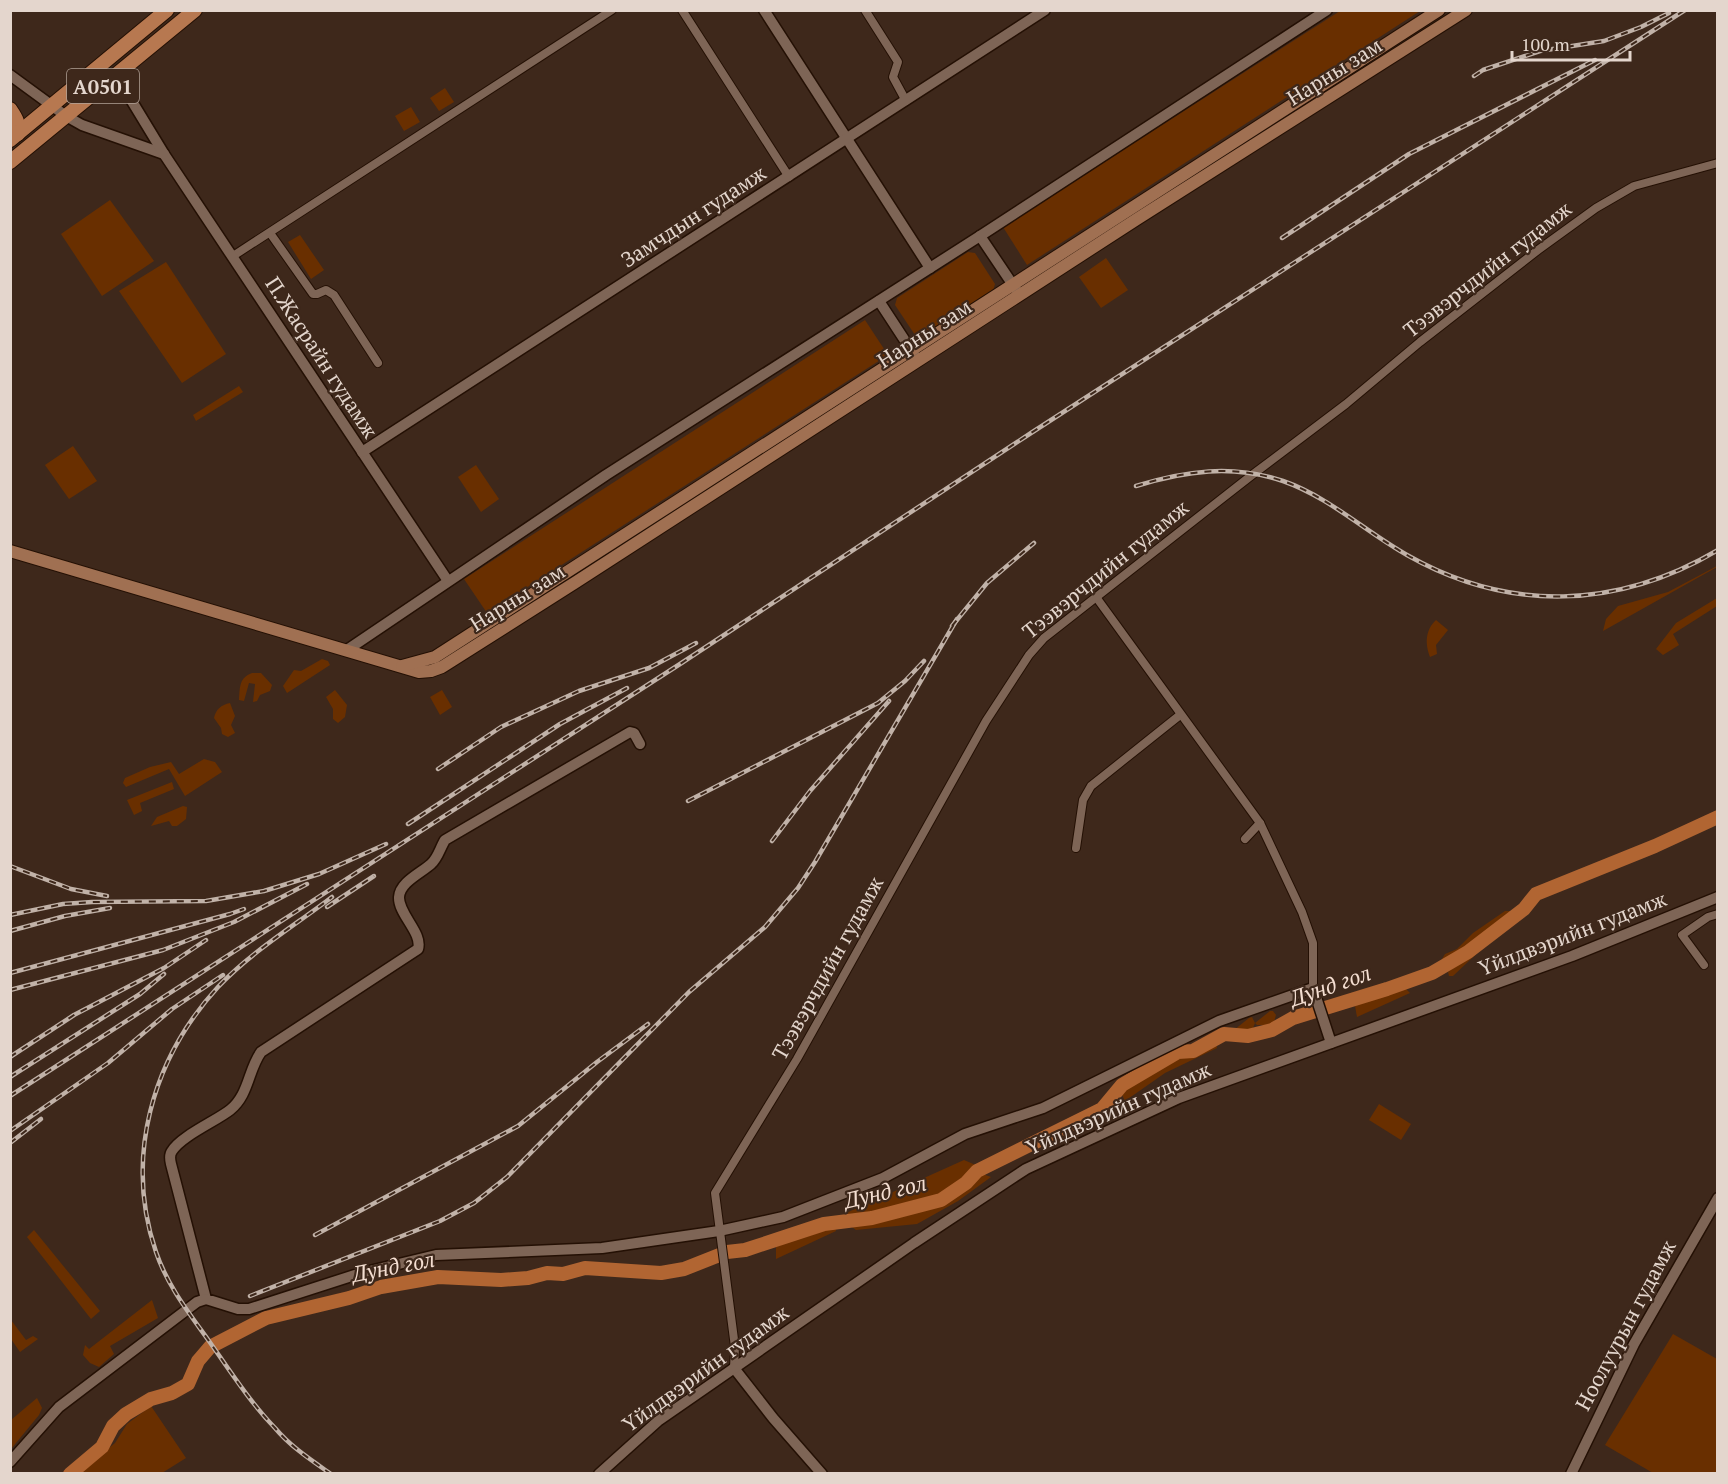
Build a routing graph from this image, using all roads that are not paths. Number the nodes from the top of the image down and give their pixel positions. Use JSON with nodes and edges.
{"nodes":[{"id":1,"x":167,"y":10,"type":"edge"},
{"id":2,"x":195,"y":10,"type":"edge"},
{"id":3,"x":612,"y":10,"type":"edge"},
{"id":4,"x":682,"y":10,"type":"edge"},
{"id":5,"x":764,"y":10,"type":"edge"},
{"id":6,"x":865,"y":10,"type":"edge"},
{"id":7,"x":1327,"y":10,"type":"edge"},
{"id":8,"x":1439,"y":10,"type":"edge"},
{"id":9,"x":1466,"y":10,"type":"edge"},
{"id":10,"x":1039,"y":12,"type":"edge"},
{"id":11,"x":10,"y":75,"type":"edge"},
{"id":12,"x":116,"y":75,"type":"junction"},
{"id":13,"x":906,"y":101,"type":"junction"},
{"id":14,"x":51,"y":106,"type":"junction"},
{"id":15,"x":10,"y":109,"type":"edge"},
{"id":16,"x":66,"y":116,"type":"junction"},
{"id":17,"x":14,"y":137,"type":"edge"},
{"id":18,"x":846,"y":141,"type":"junction"},
{"id":19,"x":164,"y":154,"type":"junction"},
{"id":20,"x":10,"y":162,"type":"edge"},
{"id":21,"x":1718,"y":163,"type":"edge"},
{"id":22,"x":789,"y":177,"type":"junction"},
{"id":23,"x":270,"y":233,"type":"junction"},
{"id":24,"x":980,"y":236,"type":"junction"},
{"id":25,"x":233,"y":256,"type":"junction"},
{"id":26,"x":930,"y":268,"type":"junction"},
{"id":27,"x":1016,"y":290,"type":"junction"},
{"id":28,"x":879,"y":301,"type":"junction"},
{"id":29,"x":915,"y":356,"type":"junction"},
{"id":30,"x":378,"y":363,"type":"dead end"},
{"id":31,"x":362,"y":452,"type":"junction"},
{"id":32,"x":10,"y":551,"type":"edge"},
{"id":33,"x":448,"y":581,"type":"junction"},
{"id":34,"x":1096,"y":597,"type":"junction"},
{"id":35,"x":347,"y":650,"type":"junction"},
{"id":36,"x":1180,"y":715,"type":"junction"},
{"id":37,"x":640,"y":744,"type":"dead end"},
{"id":38,"x":1260,"y":823,"type":"junction"},
{"id":39,"x":1245,"y":838,"type":"dead end"},
{"id":40,"x":1076,"y":848,"type":"dead end"},
{"id":41,"x":1718,"y":897,"type":"edge"},
{"id":42,"x":1718,"y":914,"type":"edge"},
{"id":43,"x":1704,"y":965,"type":"dead end"},
{"id":44,"x":1314,"y":992,"type":"junction"},
{"id":45,"x":1330,"y":1039,"type":"junction"},
{"id":46,"x":1718,"y":1198,"type":"edge"},
{"id":47,"x":719,"y":1234,"type":"junction"},
{"id":48,"x":206,"y":1299,"type":"junction"},
{"id":49,"x":734,"y":1368,"type":"junction"},
{"id":50,"x":10,"y":1462,"type":"edge"},
{"id":51,"x":598,"y":1473,"type":"edge"},
{"id":52,"x":822,"y":1473,"type":"edge"},
{"id":53,"x":1572,"y":1473,"type":"edge"}],
"edges":[{"from":1,"to":14,"type":"highway","number":"A0501"},
{"from":2,"to":12,"type":"highway","number":"A0501"},
{"from":3,"to":23,"type":"street"},
{"from":4,"to":22,"type":"street"},
{"from":5,"to":18,"type":"street"},
{"from":6,"to":13,"type":"street"},
{"from":7,"to":24,"type":"street"},
{"from":8,"to":27,"type":"main road","name":"Нарны зам"},
{"from":9,"to":27,"type":"main road","name":"Нарны зам"},
{"from":10,"to":13,"type":"street","name":"Замчдын гудамж"},
{"from":11,"to":14,"type":"street"},
{"from":12,"to":16,"type":"highway","number":"A0501"},
{"from":12,"to":19,"type":"street","name":"П.Жасрайн гудамж"},
{"from":13,"to":18,"type":"street","name":"Замчдын гудамж"},
{"from":14,"to":16,"type":"street"},
{"from":14,"to":17,"type":"highway","number":"A0501"},
{"from":15,"to":17,"type":"highway"},
{"from":16,"to":19,"type":"street"},
{"from":16,"to":20,"type":"highway","number":"A0501"},
{"from":18,"to":22,"type":"street","name":"Замчдын гудамж"},
{"from":18,"to":26,"type":"street"},
{"from":19,"to":25,"type":"street","name":"П.Жасрайн гудамж"},
{"from":21,"to":34,"type":"street","name":"Тээвэрчдийн гудамж"},
{"from":22,"to":31,"type":"street","name":"Замчдын гудамж"},
{"from":23,"to":25,"type":"street"},
{"from":23,"to":30,"type":"street"},
{"from":24,"to":26,"type":"street"},
{"from":24,"to":27,"type":"street"},
{"from":25,"to":31,"type":"street","name":"П.Жасрайн гудамж"},
{"from":26,"to":28,"type":"street"},
{"from":27,"to":29,"type":"main road","name":"Нарны зам"},
{"from":28,"to":29,"type":"street"},
{"from":28,"to":33,"type":"street"},
{"from":29,"to":35,"type":"main road","name":"Нарны зам"},
{"from":31,"to":33,"type":"street","name":"П.Жасрайн гудамж"},
{"from":32,"to":35,"type":"main road","name":"Нарны зам"},
{"from":33,"to":35,"type":"street"},
{"from":34,"to":36,"type":"street"},
{"from":34,"to":47,"type":"street","name":"Тээвэрчдийн гудамж"},
{"from":36,"to":38,"type":"street"},
{"from":36,"to":40,"type":"street"},
{"from":37,"to":48,"type":"street"},
{"from":38,"to":39,"type":"street"},
{"from":38,"to":44,"type":"street"},
{"from":41,"to":45,"type":"street","name":"Yйлдвэрийн гудамж"},
{"from":42,"to":43,"type":"street"},
{"from":44,"to":45,"type":"street"},
{"from":44,"to":47,"type":"street"},
{"from":45,"to":49,"type":"street","name":"Yйлдвэрийн гудамж"},
{"from":46,"to":53,"type":"street","name":"Ноолуурын гудамж"},
{"from":47,"to":48,"type":"street"},
{"from":47,"to":49,"type":"street","name":"Тээвэрчдийн гудамж"},
{"from":48,"to":50,"type":"street"},
{"from":49,"to":51,"type":"street","name":"Yйлдвэрийн гудамж"},
{"from":49,"to":52,"type":"street"}]}
